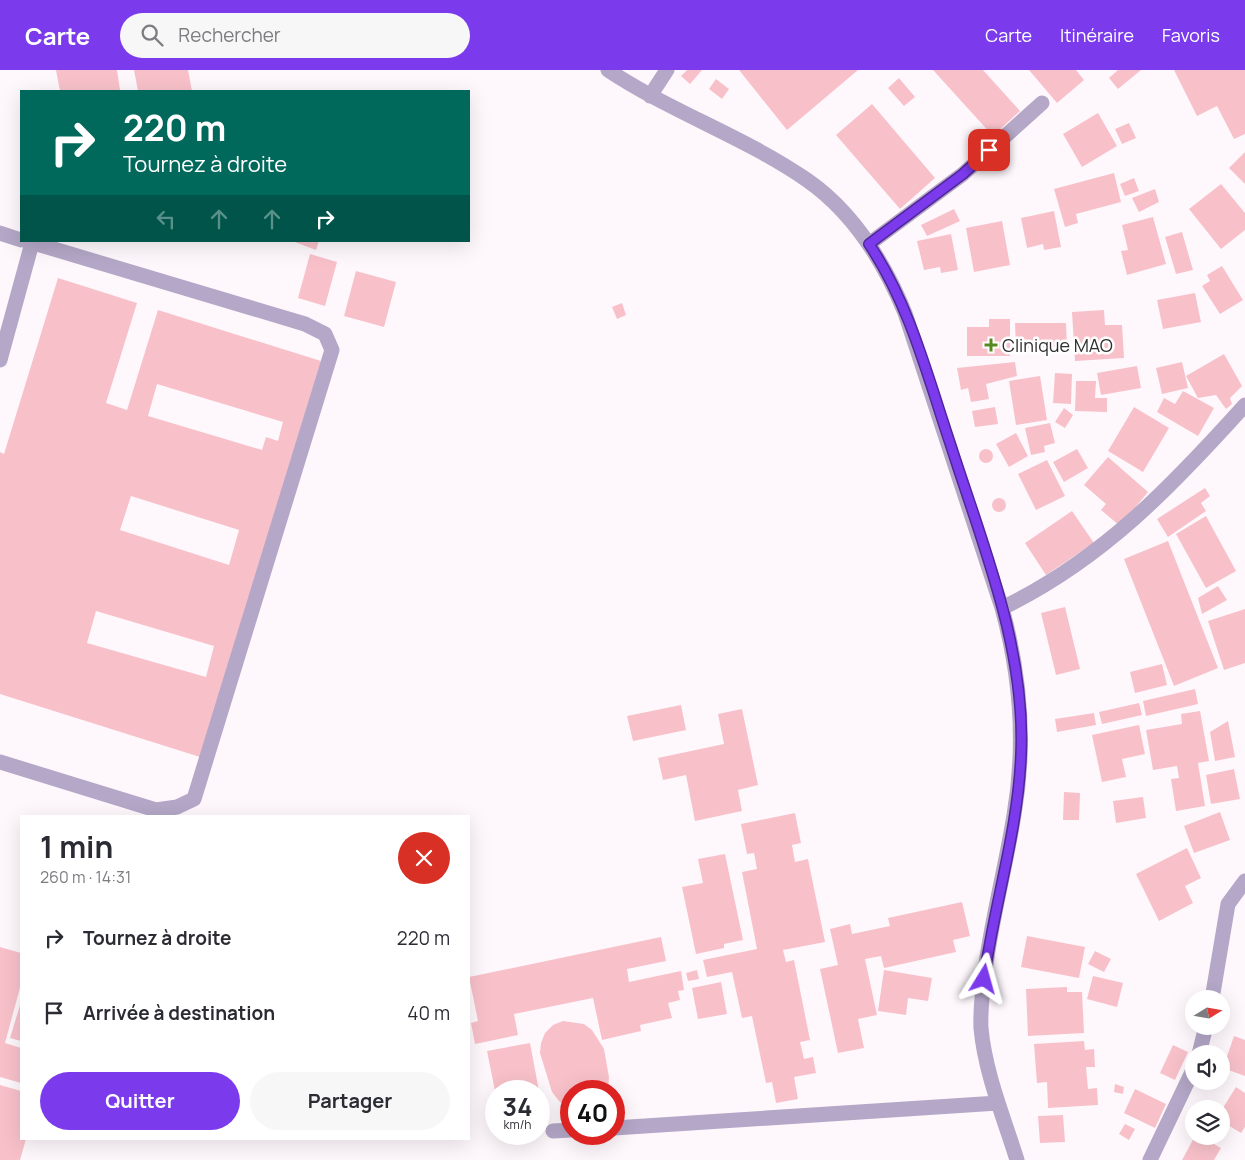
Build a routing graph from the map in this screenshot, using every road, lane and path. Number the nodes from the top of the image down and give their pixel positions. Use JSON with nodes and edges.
{"nodes":[{"id":1,"x":608,"y":70,"type":"edge"},
{"id":2,"x":667,"y":70,"type":"edge"},
{"id":3,"x":650,"y":96,"type":"junction"},
{"id":4,"x":1042,"y":103,"type":"dead end"},
{"id":5,"x":0,"y":233,"type":"edge"},
{"id":6,"x":20,"y":239,"type":"edge"},
{"id":7,"x":27,"y":242,"type":"edge"},
{"id":8,"x":30,"y":242,"type":"edge"},
{"id":9,"x":869,"y":244,"type":"junction"},
{"id":10,"x":0,"y":360,"type":"edge"},
{"id":11,"x":1245,"y":405,"type":"edge"},
{"id":12,"x":1002,"y":608,"type":"junction"},
{"id":13,"x":0,"y":762,"type":"edge"},
{"id":14,"x":1245,"y":881,"type":"edge"},
{"id":15,"x":1214,"y":990,"type":"edge"},
{"id":16,"x":1185,"y":1087,"type":"edge"},
{"id":17,"x":998,"y":1102,"type":"junction"},
{"id":18,"x":625,"y":1127,"type":"edge"},
{"id":19,"x":560,"y":1131,"type":"edge"},
{"id":20,"x":552,"y":1132,"type":"dead end"},
{"id":21,"x":1017,"y":1160,"type":"edge"},
{"id":22,"x":1150,"y":1160,"type":"edge"}],
"edges":[{"from":1,"to":3,"type":"street"},
{"from":2,"to":3,"type":"street"},
{"from":3,"to":9,"type":"street"},
{"from":4,"to":9,"type":"street"},
{"from":5,"to":6,"type":"street"},
{"from":7,"to":10,"type":"street"},
{"from":8,"to":13,"type":"street"},
{"from":9,"to":12,"type":"street"},
{"from":11,"to":12,"type":"street"},
{"from":12,"to":17,"type":"street"},
{"from":14,"to":15,"type":"street"},
{"from":16,"to":22,"type":"street"},
{"from":17,"to":18,"type":"street"},
{"from":17,"to":21,"type":"street"},
{"from":19,"to":20,"type":"street"}]}
